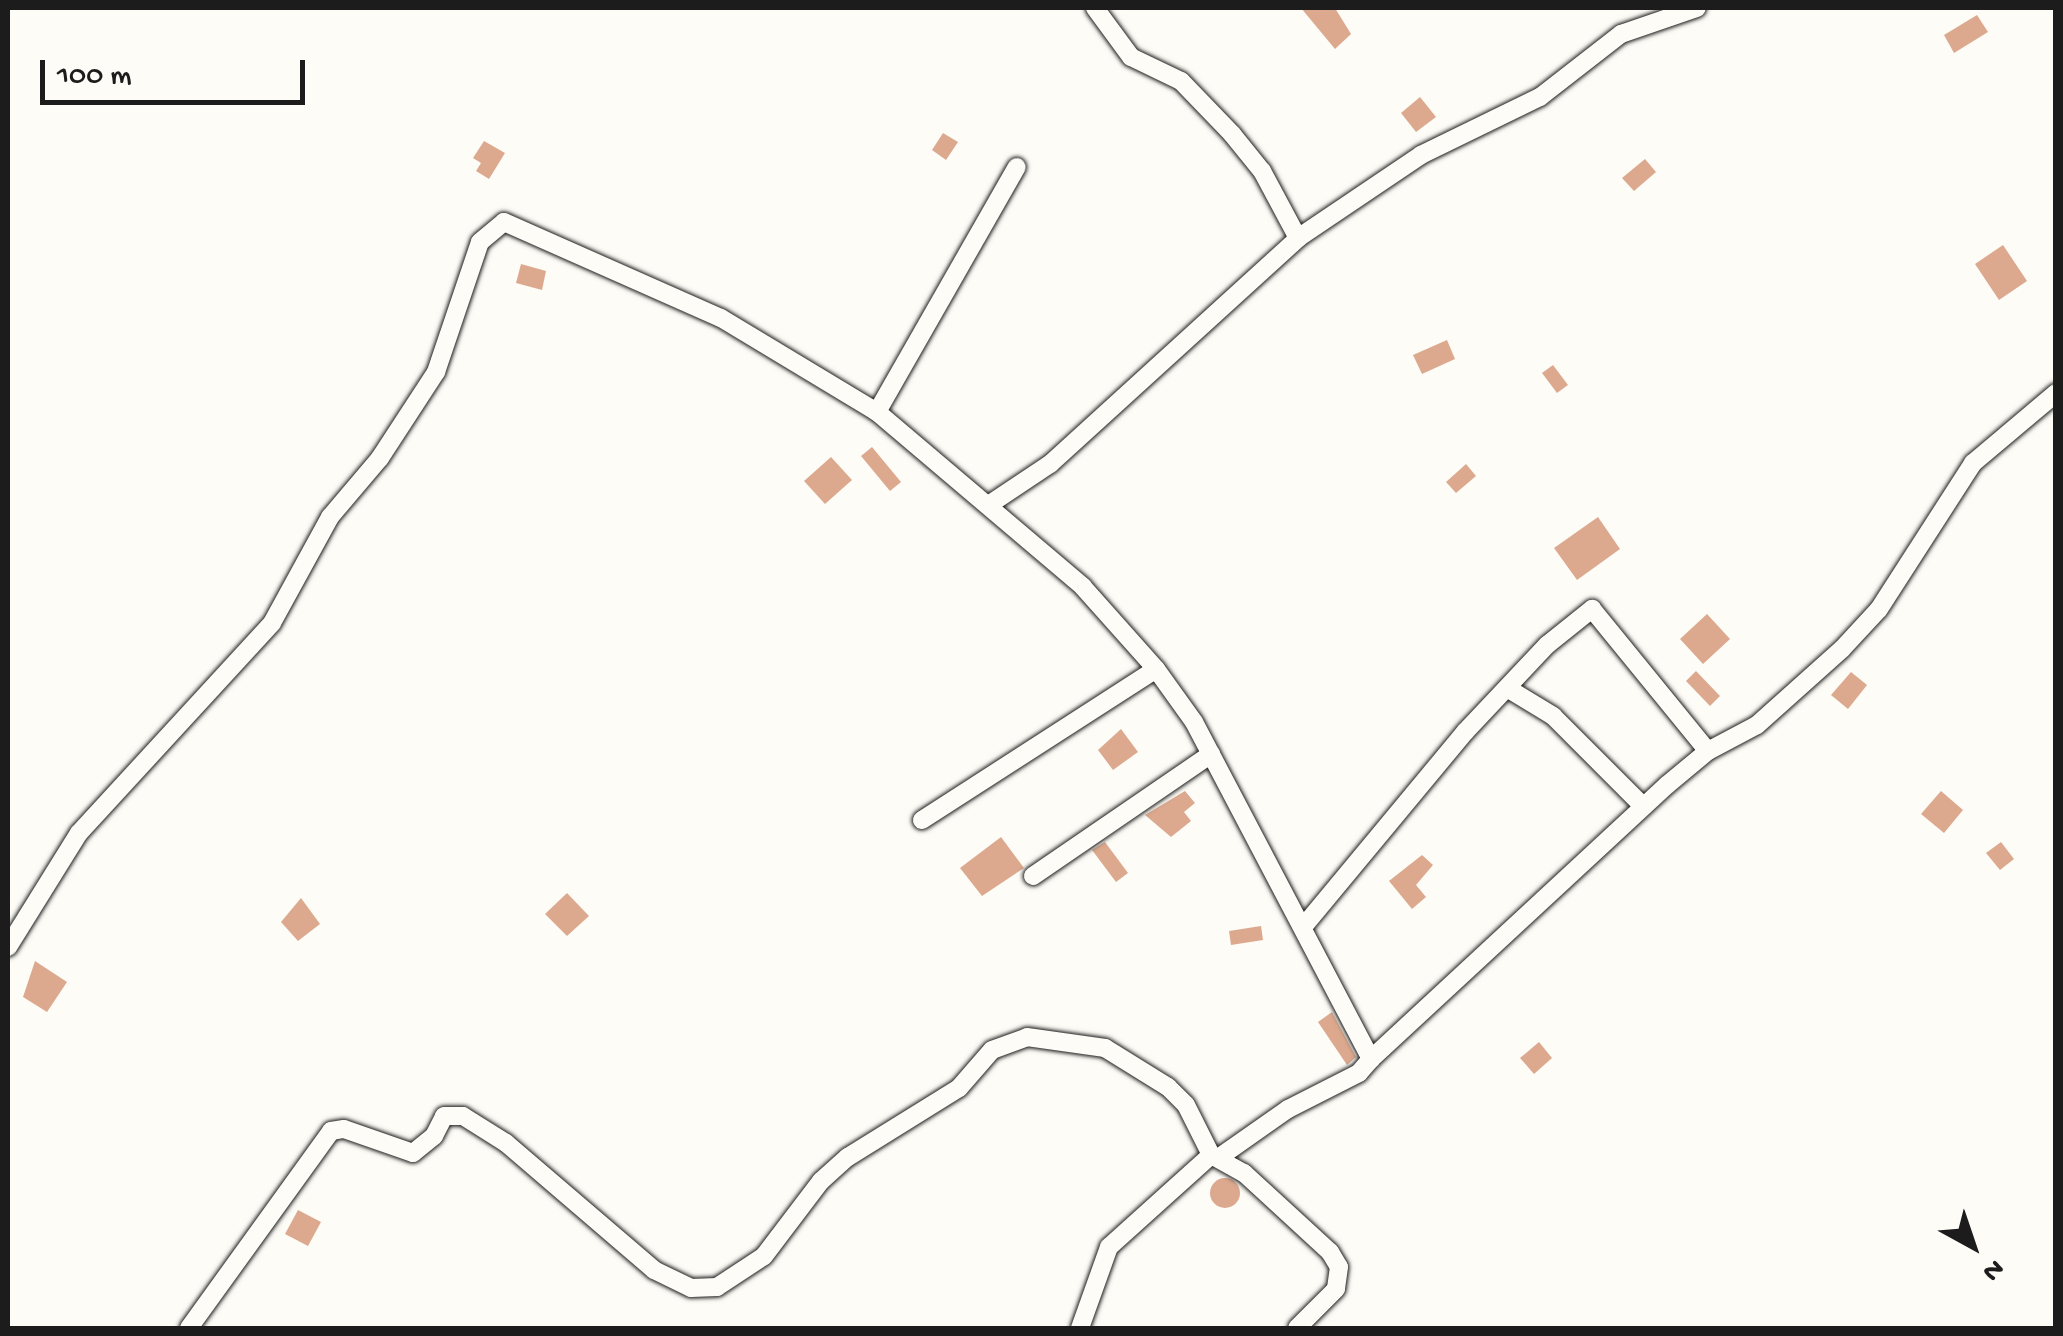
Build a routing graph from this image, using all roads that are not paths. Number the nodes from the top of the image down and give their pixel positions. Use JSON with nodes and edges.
{"nodes":[{"id":1,"x":1095,"y":8,"type":"edge"},
{"id":2,"x":1697,"y":8,"type":"edge"},
{"id":3,"x":1017,"y":167,"type":"dead end"},
{"id":4,"x":1298,"y":238,"type":"junction"},
{"id":5,"x":2056,"y":393,"type":"edge"},
{"id":6,"x":877,"y":412,"type":"junction"},
{"id":7,"x":990,"y":504,"type":"junction"},
{"id":8,"x":1156,"y":669,"type":"junction"},
{"id":9,"x":1507,"y":688,"type":"junction"},
{"id":10,"x":1708,"y":751,"type":"junction"},
{"id":11,"x":1211,"y":754,"type":"junction"},
{"id":12,"x":1644,"y":806,"type":"junction"},
{"id":13,"x":922,"y":820,"type":"dead end"},
{"id":14,"x":1033,"y":876,"type":"dead end"},
{"id":15,"x":1303,"y":927,"type":"junction"},
{"id":16,"x":8,"y":947,"type":"edge"},
{"id":17,"x":1371,"y":1058,"type":"junction"},
{"id":18,"x":1215,"y":1156,"type":"junction"},
{"id":19,"x":189,"y":1328,"type":"edge"},
{"id":20,"x":1080,"y":1328,"type":"edge"},
{"id":21,"x":1297,"y":1328,"type":"edge"}],
"edges":[{"from":1,"to":4,"type":"street"},
{"from":2,"to":4,"type":"street"},
{"from":3,"to":6,"type":"street"},
{"from":4,"to":7,"type":"street"},
{"from":5,"to":10,"type":"street"},
{"from":6,"to":7,"type":"street"},
{"from":6,"to":16,"type":"street"},
{"from":7,"to":8,"type":"street"},
{"from":8,"to":11,"type":"street"},
{"from":8,"to":13,"type":"street"},
{"from":9,"to":10,"type":"street"},
{"from":9,"to":12,"type":"street"},
{"from":9,"to":15,"type":"street"},
{"from":10,"to":12,"type":"street"},
{"from":11,"to":14,"type":"street"},
{"from":11,"to":15,"type":"street"},
{"from":12,"to":17,"type":"street"},
{"from":15,"to":17,"type":"street"},
{"from":17,"to":18,"type":"street"},
{"from":18,"to":19,"type":"street"},
{"from":18,"to":20,"type":"street"},
{"from":18,"to":21,"type":"street"}]}
